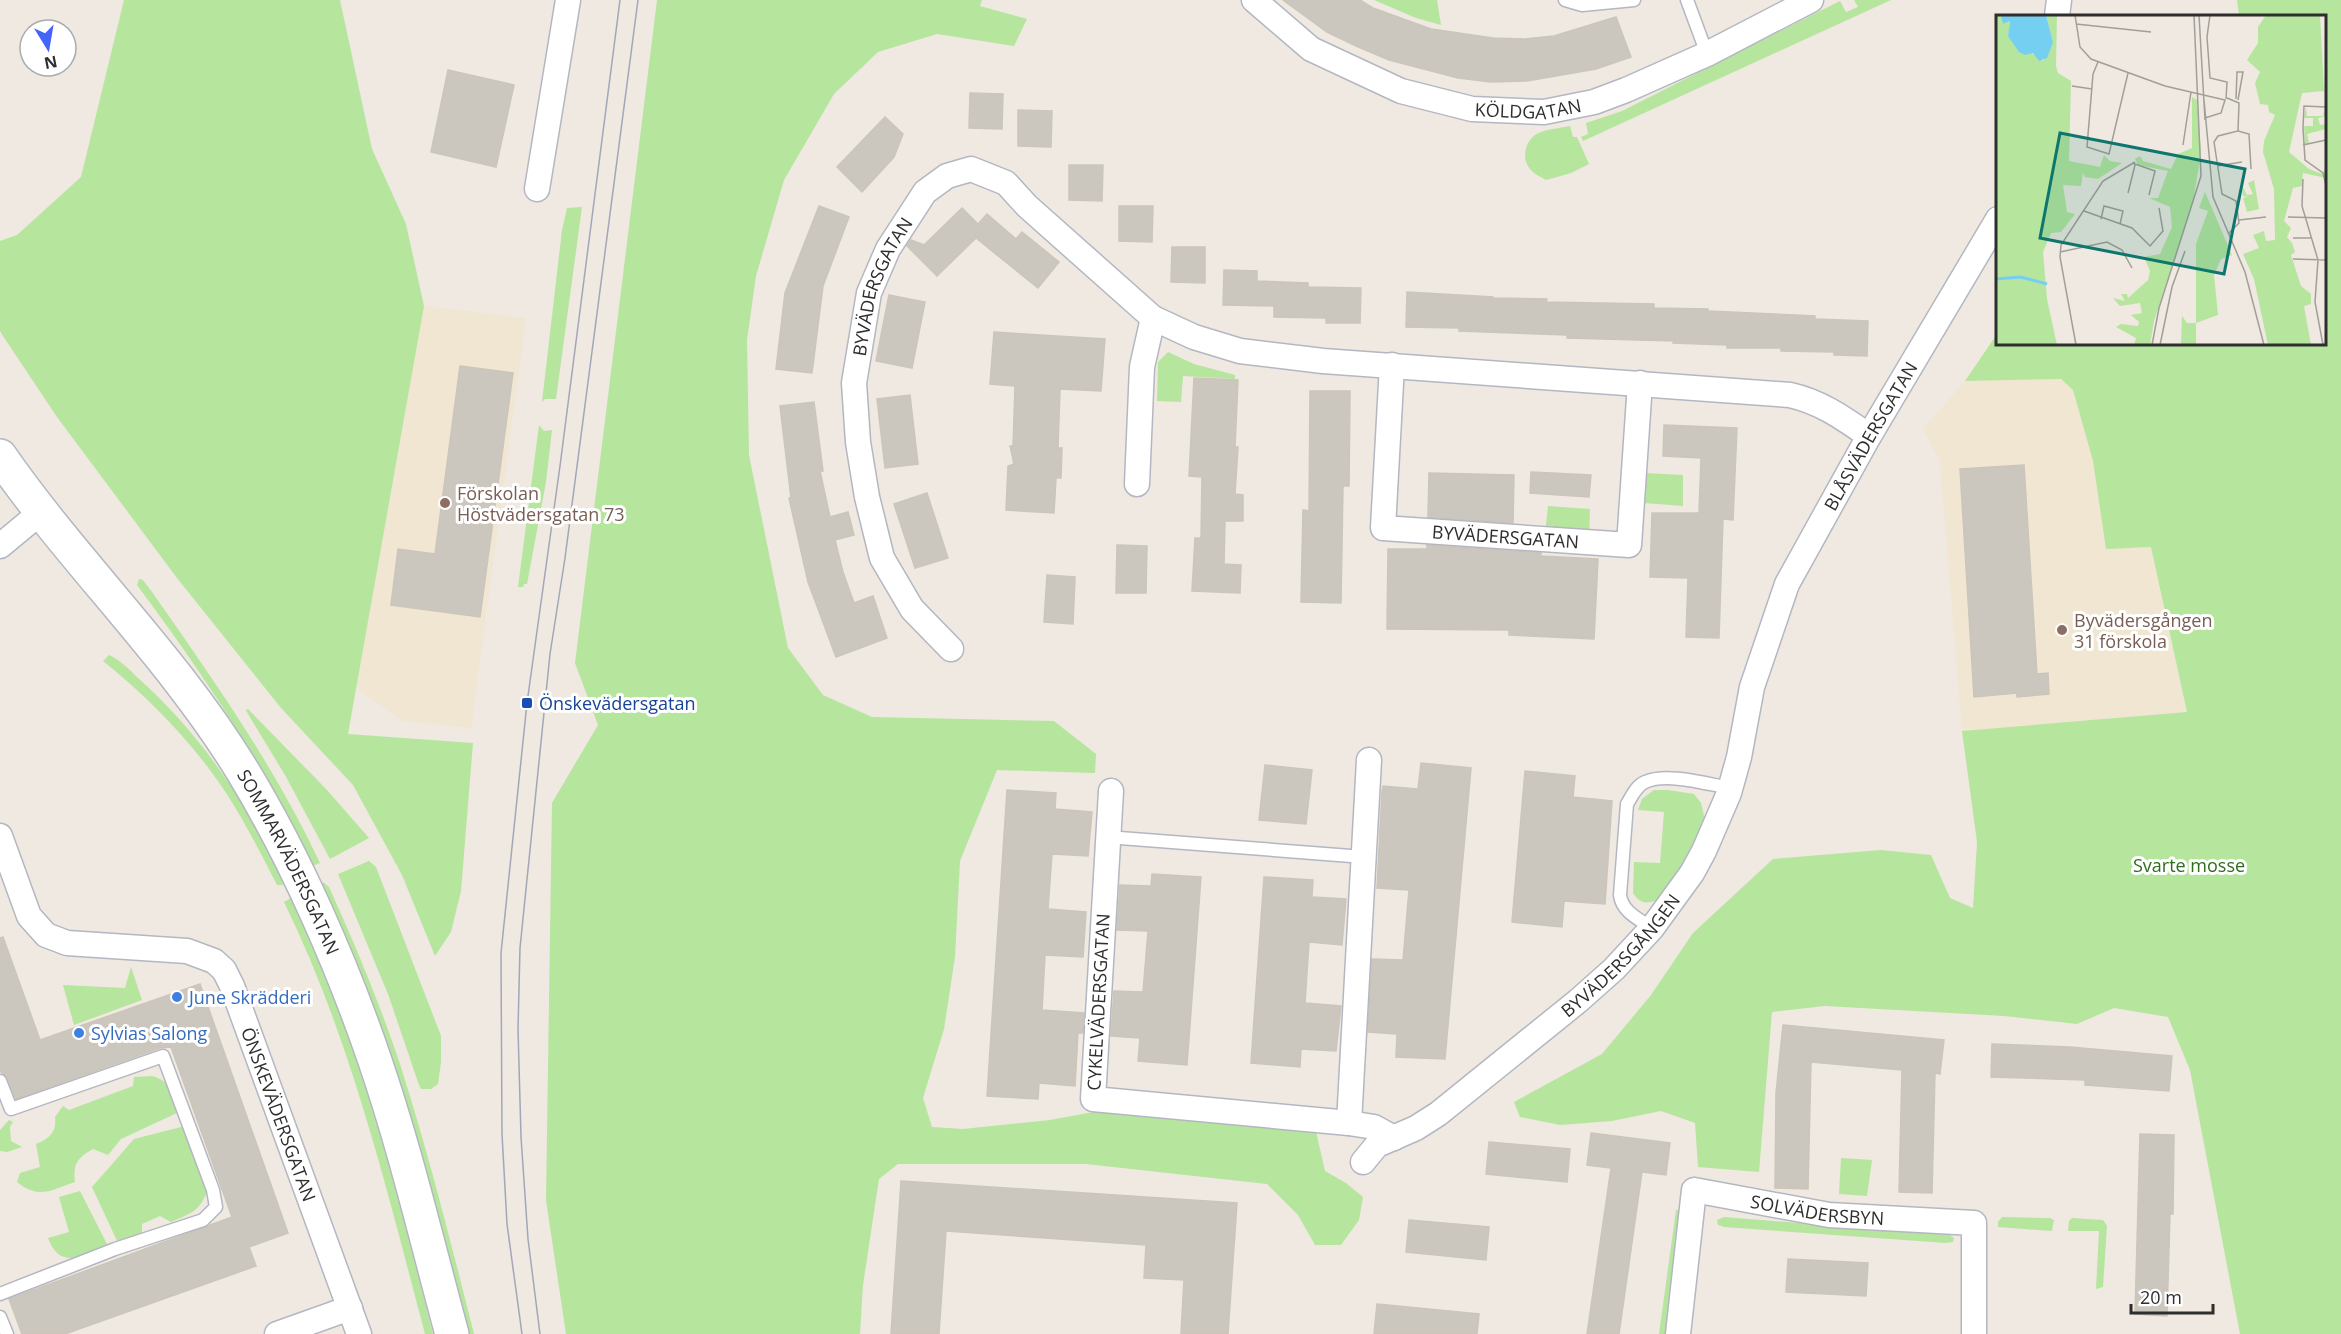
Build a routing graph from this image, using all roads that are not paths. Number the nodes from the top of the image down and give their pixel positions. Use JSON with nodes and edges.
{"nodes":[{"id":1,"x":568,"y":0,"type":"edge"},
{"id":2,"x":1254,"y":0,"type":"edge"},
{"id":3,"x":1565,"y":0,"type":"edge"},
{"id":4,"x":1634,"y":0,"type":"edge"},
{"id":5,"x":1687,"y":0,"type":"edge"},
{"id":6,"x":1811,"y":0,"type":"edge"},
{"id":7,"x":2059,"y":0,"type":"edge"},
{"id":8,"x":2057,"y":15,"type":"edge"},
{"id":9,"x":1707,"y":54,"type":"junction"},
{"id":10,"x":537,"y":189,"type":"dead end"},
{"id":11,"x":1996,"y":222,"type":"edge"},
{"id":12,"x":1153,"y":318,"type":"junction"},
{"id":13,"x":1392,"y":365,"type":"junction"},
{"id":14,"x":1640,"y":382,"type":"junction"},
{"id":15,"x":1869,"y":436,"type":"junction"},
{"id":16,"x":0,"y":456,"type":"edge"},
{"id":17,"x":1137,"y":484,"type":"dead end"},
{"id":18,"x":41,"y":512,"type":"junction"},
{"id":19,"x":0,"y":546,"type":"edge"},
{"id":20,"x":951,"y":649,"type":"dead end"},
{"id":21,"x":1760,"y":662,"type":"joint"},
{"id":22,"x":1370,"y":760,"type":"dead end"},
{"id":23,"x":1730,"y":788,"type":"junction"},
{"id":24,"x":1111,"y":791,"type":"dead end"},
{"id":25,"x":0,"y":836,"type":"edge"},
{"id":26,"x":1107,"y":837,"type":"junction"},
{"id":27,"x":1364,"y":857,"type":"junction"},
{"id":28,"x":1652,"y":928,"type":"junction"},
{"id":29,"x":0,"y":1082,"type":"edge"},
{"id":30,"x":1349,"y":1123,"type":"junction"},
{"id":31,"x":1394,"y":1138,"type":"junction"},
{"id":32,"x":1363,"y":1162,"type":"dead end"},
{"id":33,"x":0,"y":1294,"type":"edge"},
{"id":34,"x":350,"y":1308,"type":"junction"},
{"id":35,"x":0,"y":1317,"type":"edge"},
{"id":36,"x":7,"y":1334,"type":"edge"},
{"id":37,"x":277,"y":1334,"type":"edge"},
{"id":38,"x":359,"y":1334,"type":"edge"},
{"id":39,"x":452,"y":1334,"type":"edge"},
{"id":40,"x":1678,"y":1334,"type":"edge"},
{"id":41,"x":1974,"y":1334,"type":"edge"}],
"edges":[{"from":1,"to":10,"type":"street"},
{"from":2,"to":9,"type":"street","name":"KÖLDGATAN"},
{"from":3,"to":4,"type":"lane"},
{"from":5,"to":9,"type":"lane"},
{"from":6,"to":9,"type":"street","name":"KÖLDGATAN"},
{"from":7,"to":8,"type":"street"},
{"from":11,"to":15,"type":"street","name":"BLÅSVÄDERSGATAN"},
{"from":12,"to":13,"type":"street","name":"BYVÄDERSGATAN"},
{"from":12,"to":17,"type":"street"},
{"from":12,"to":20,"type":"street","name":"BYVÄDERSGATAN"},
{"from":13,"to":14,"type":"street","name":"BYVÄDERSGATAN"},
{"from":13,"to":14,"type":"street","name":"BYVÄDERSGATAN"},
{"from":14,"to":15,"type":"street","name":"BYVÄDERSGATAN"},
{"from":15,"to":21,"type":"street","name":"BLÅSVÄDERSGATAN"},
{"from":16,"to":18,"type":"street","name":"SOMMARVÄDERSGATAN"},
{"from":18,"to":19,"type":"street"},
{"from":18,"to":39,"type":"street","name":"SOMMARVÄDERSGATAN"},
{"from":21,"to":23,"type":"street","name":"BYVÄDERSGÅNGEN"},
{"from":22,"to":27,"type":"street"},
{"from":23,"to":28,"type":"street","name":"BYVÄDERSGÅNGEN"},
{"from":23,"to":28,"type":"lane"},
{"from":24,"to":26,"type":"street","name":"CYKELVÄDERSGATAN"},
{"from":25,"to":34,"type":"street","name":"ÖNSKEVÄDERSGATAN"},
{"from":26,"to":27,"type":"lane"},
{"from":26,"to":30,"type":"street","name":"CYKELVÄDERSGATAN"},
{"from":27,"to":30,"type":"street"},
{"from":28,"to":31,"type":"street","name":"BYVÄDERSGÅNGEN"},
{"from":29,"to":33,"type":"lane"},
{"from":30,"to":31,"type":"street","name":"CYKELVÄDERSGATAN"},
{"from":31,"to":32,"type":"street","name":"BYVÄDERSGÅNGEN"},
{"from":34,"to":37,"type":"street"},
{"from":34,"to":38,"type":"street","name":"ÖNSKEVÄDERSGATAN"},
{"from":35,"to":36,"type":"lane"},
{"from":40,"to":41,"type":"street","name":"SOLVÄDERSBYN"}]}
